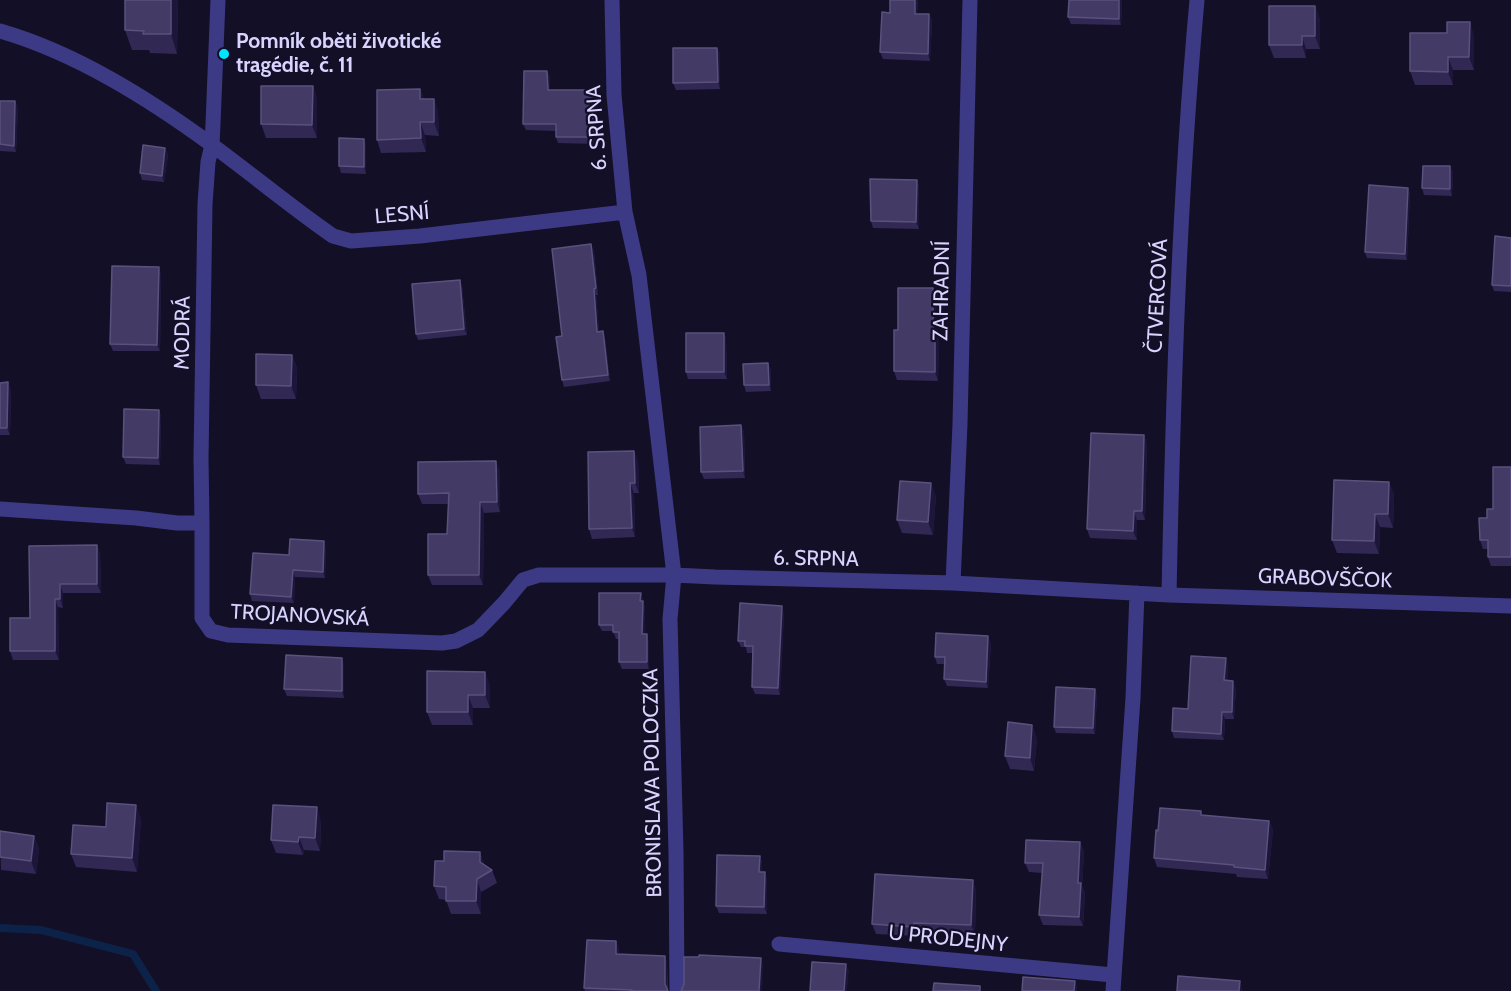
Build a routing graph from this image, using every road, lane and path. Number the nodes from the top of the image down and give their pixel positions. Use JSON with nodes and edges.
{"nodes":[{"id":1,"x":218,"y":0,"type":"edge"},
{"id":2,"x":612,"y":0,"type":"edge"},
{"id":3,"x":970,"y":0,"type":"edge"},
{"id":4,"x":1197,"y":0,"type":"edge"},
{"id":5,"x":0,"y":31,"type":"edge"},
{"id":6,"x":212,"y":145,"type":"junction"},
{"id":7,"x":625,"y":212,"type":"junction"},
{"id":8,"x":0,"y":509,"type":"edge"},
{"id":9,"x":202,"y":523,"type":"junction"},
{"id":10,"x":674,"y":574,"type":"junction"},
{"id":11,"x":953,"y":583,"type":"junction"},
{"id":12,"x":1137,"y":593,"type":"junction"},
{"id":13,"x":1169,"y":595,"type":"junction"},
{"id":14,"x":1511,"y":606,"type":"edge"},
{"id":15,"x":779,"y":944,"type":"dead end"},
{"id":16,"x":1113,"y":975,"type":"junction"},
{"id":17,"x":677,"y":991,"type":"edge"},
{"id":18,"x":1113,"y":991,"type":"edge"}],
"edges":[{"from":1,"to":6,"type":"street"},
{"from":2,"to":7,"type":"street","name":"6. SRPNA"},
{"from":3,"to":11,"type":"street","name":"ZAHRADNÍ"},
{"from":4,"to":13,"type":"street","name":"ČTVERCOVÁ"},
{"from":5,"to":6,"type":"street","name":"LESNÍ"},
{"from":6,"to":7,"type":"street","name":"LESNÍ"},
{"from":6,"to":9,"type":"street","name":"MODRÁ"},
{"from":7,"to":10,"type":"street","name":"6. SRPNA"},
{"from":8,"to":9,"type":"street"},
{"from":9,"to":10,"type":"street","name":"TROJANOVSKÁ"},
{"from":10,"to":11,"type":"street","name":"6. SRPNA"},
{"from":10,"to":17,"type":"street","name":"BRONISLAVA POLOCZKA"},
{"from":11,"to":12,"type":"street","name":"6. SRPNA"},
{"from":12,"to":13,"type":"street","name":"GRABOVŠČOK"},
{"from":12,"to":16,"type":"street"},
{"from":13,"to":14,"type":"street","name":"GRABOVŠČOK"},
{"from":15,"to":16,"type":"street","name":"U PRODEJNY"},
{"from":16,"to":18,"type":"street"}]}
